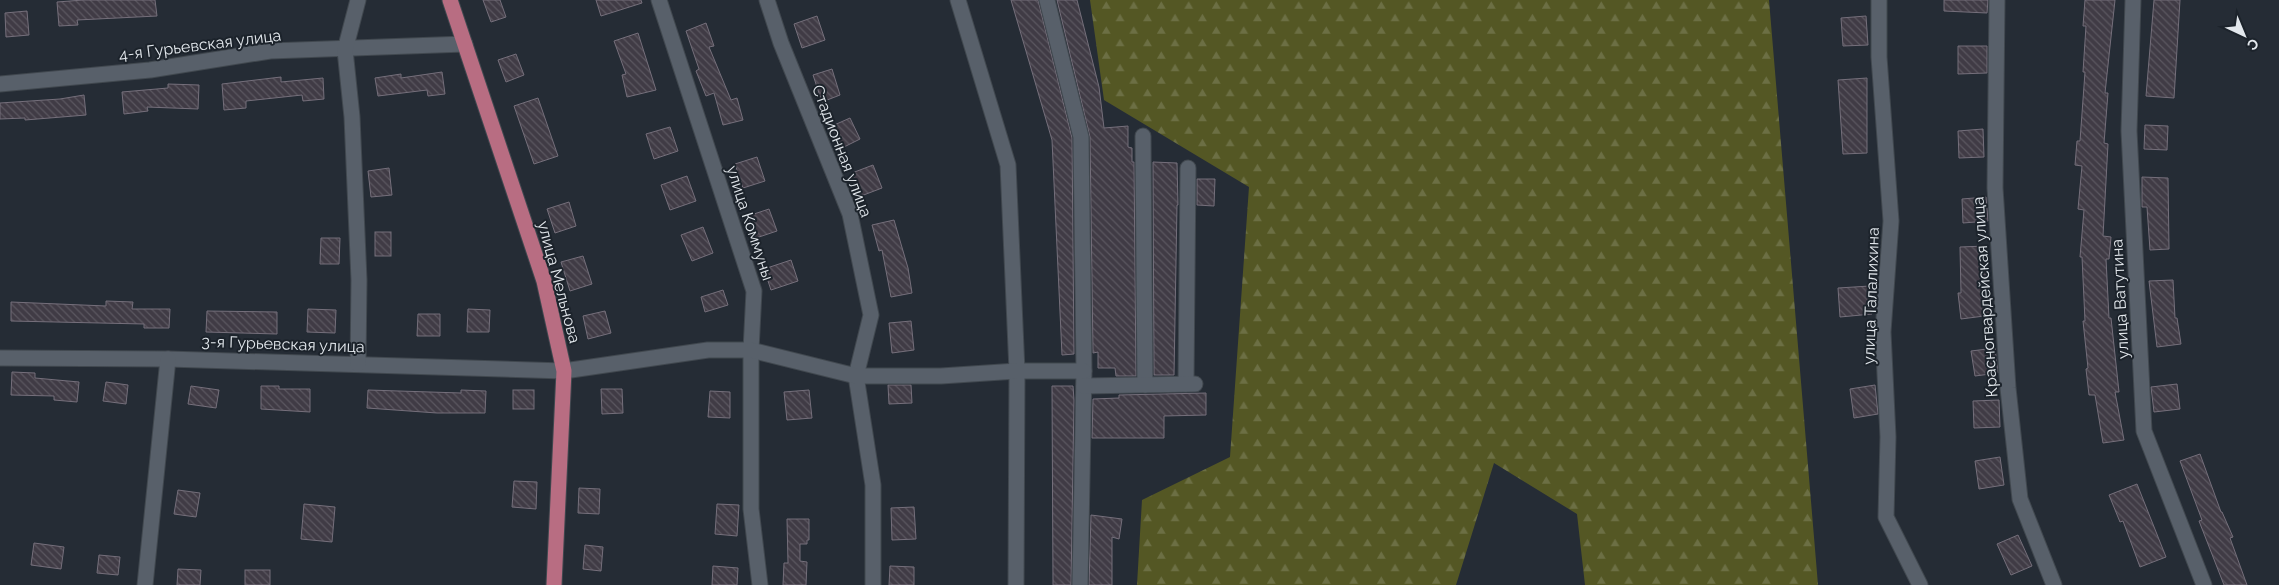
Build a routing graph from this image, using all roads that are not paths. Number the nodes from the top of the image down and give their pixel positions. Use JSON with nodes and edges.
{"nodes":[{"id":1,"x":358,"y":0,"type":"edge"},
{"id":2,"x":450,"y":0,"type":"edge"},
{"id":3,"x":659,"y":0,"type":"edge"},
{"id":4,"x":767,"y":0,"type":"edge"},
{"id":5,"x":958,"y":0,"type":"edge"},
{"id":6,"x":1047,"y":0,"type":"edge"},
{"id":7,"x":1879,"y":0,"type":"edge"},
{"id":8,"x":1997,"y":0,"type":"edge"},
{"id":9,"x":2133,"y":0,"type":"edge"},
{"id":10,"x":465,"y":44,"type":"junction"},
{"id":11,"x":345,"y":50,"type":"junction"},
{"id":12,"x":0,"y":84,"type":"edge"},
{"id":13,"x":1143,"y":136,"type":"dead end"},
{"id":14,"x":1188,"y":168,"type":"dead end"},
{"id":15,"x":751,"y":350,"type":"junction"},
{"id":16,"x":0,"y":358,"type":"edge"},
{"id":17,"x":168,"y":359,"type":"junction"},
{"id":18,"x":358,"y":364,"type":"junction"},
{"id":19,"x":564,"y":371,"type":"junction"},
{"id":20,"x":1018,"y":371,"type":"junction"},
{"id":21,"x":1084,"y":371,"type":"junction"},
{"id":22,"x":856,"y":376,"type":"junction"},
{"id":23,"x":1145,"y":385,"type":"junction"},
{"id":24,"x":1084,"y":386,"type":"junction"},
{"id":25,"x":145,"y":585,"type":"edge"},
{"id":26,"x":554,"y":585,"type":"edge"},
{"id":27,"x":760,"y":585,"type":"edge"},
{"id":28,"x":873,"y":585,"type":"edge"},
{"id":29,"x":1016,"y":585,"type":"edge"},
{"id":30,"x":1080,"y":585,"type":"edge"},
{"id":31,"x":1920,"y":585,"type":"edge"},
{"id":32,"x":2054,"y":585,"type":"edge"},
{"id":33,"x":2204,"y":585,"type":"edge"}],
"edges":[{"from":1,"to":11,"type":"street"},
{"from":2,"to":10,"type":"main road","name":"улица Мельнова"},
{"from":3,"to":15,"type":"street","name":"улица Коммуны"},
{"from":4,"to":22,"type":"street","name":"Стадионная улица"},
{"from":5,"to":20,"type":"street"},
{"from":6,"to":21,"type":"street"},
{"from":7,"to":31,"type":"street","name":"улица Талалихина"},
{"from":8,"to":32,"type":"street","name":"Красногвардейская улица"},
{"from":9,"to":33,"type":"street","name":"улица Ватутина"},
{"from":10,"to":11,"type":"street","name":"4-я Гурьевская улица"},
{"from":10,"to":19,"type":"main road","name":"улица Мельнова"},
{"from":11,"to":12,"type":"street","name":"4-я Гурьевская улица"},
{"from":11,"to":18,"type":"street"},
{"from":13,"to":23,"type":"street"},
{"from":14,"to":23,"type":"street"},
{"from":15,"to":19,"type":"street","name":"3-я Гурьевская улица"},
{"from":15,"to":22,"type":"street","name":"3-я Гурьевская улица"},
{"from":15,"to":27,"type":"street","name":"улица Коммуны"},
{"from":16,"to":17,"type":"street","name":"3-я Гурьевская улица"},
{"from":17,"to":18,"type":"street","name":"3-я Гурьевская улица"},
{"from":17,"to":25,"type":"street"},
{"from":18,"to":19,"type":"street","name":"3-я Гурьевская улица"},
{"from":19,"to":26,"type":"main road","name":"улица Мельнова"},
{"from":20,"to":21,"type":"street","name":"3-я Гурьевская улица"},
{"from":20,"to":22,"type":"street","name":"3-я Гурьевская улица"},
{"from":20,"to":29,"type":"street"},
{"from":21,"to":24,"type":"street"},
{"from":22,"to":28,"type":"street","name":"Стадионная улица"},
{"from":23,"to":24,"type":"street"},
{"from":24,"to":30,"type":"street"}]}
